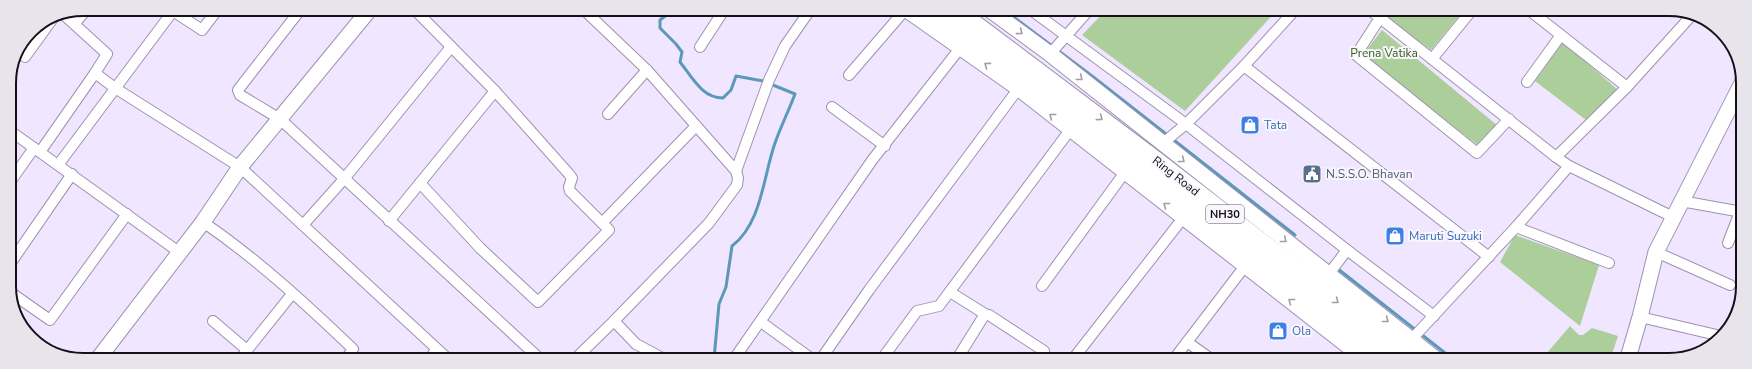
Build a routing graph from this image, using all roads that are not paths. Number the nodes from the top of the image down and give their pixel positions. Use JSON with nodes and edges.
{"nodes":[{"id":1,"x":81,"y":16,"type":"edge"},
{"id":2,"x":168,"y":16,"type":"edge"},
{"id":3,"x":181,"y":16,"type":"edge"},
{"id":4,"x":213,"y":16,"type":"edge"},
{"id":5,"x":296,"y":16,"type":"edge"},
{"id":6,"x":364,"y":16,"type":"edge"},
{"id":7,"x":421,"y":16,"type":"edge"},
{"id":8,"x":590,"y":16,"type":"edge"},
{"id":9,"x":720,"y":16,"type":"edge"},
{"id":10,"x":806,"y":16,"type":"edge"},
{"id":11,"x":901,"y":16,"type":"edge"},
{"id":12,"x":915,"y":16,"type":"edge"},
{"id":13,"x":938,"y":16,"type":"edge"},
{"id":14,"x":963,"y":16,"type":"edge"},
{"id":15,"x":1001,"y":16,"type":"edge"},
{"id":16,"x":1035,"y":16,"type":"edge"},
{"id":17,"x":1084,"y":16,"type":"edge"},
{"id":18,"x":1290,"y":16,"type":"edge"},
{"id":19,"x":1378,"y":16,"type":"edge"},
{"id":20,"x":1467,"y":16,"type":"edge"},
{"id":21,"x":1537,"y":16,"type":"edge"},
{"id":22,"x":68,"y":18,"type":"edge"},
{"id":23,"x":1380,"y":18,"type":"junction"},
{"id":24,"x":1688,"y":19,"type":"edge"},
{"id":25,"x":75,"y":23,"type":"junction"},
{"id":26,"x":47,"y":27,"type":"edge"},
{"id":27,"x":1561,"y":35,"type":"junction"},
{"id":28,"x":1056,"y":46,"type":"junction"},
{"id":29,"x":451,"y":47,"type":"junction"},
{"id":30,"x":700,"y":47,"type":"dead end"},
{"id":31,"x":961,"y":47,"type":"junction"},
{"id":32,"x":25,"y":57,"type":"dead end"},
{"id":33,"x":1432,"y":59,"type":"junction"},
{"id":34,"x":1244,"y":66,"type":"junction"},
{"id":35,"x":647,"y":70,"type":"junction"},
{"id":36,"x":95,"y":73,"type":"junction"},
{"id":37,"x":850,"y":75,"type":"dead end"},
{"id":38,"x":1526,"y":82,"type":"dead end"},
{"id":39,"x":1022,"y":84,"type":"junction"},
{"id":40,"x":1627,"y":87,"type":"junction"},
{"id":41,"x":115,"y":88,"type":"junction"},
{"id":42,"x":496,"y":91,"type":"junction"},
{"id":43,"x":1736,"y":96,"type":"edge"},
{"id":44,"x":832,"y":107,"type":"dead end"},
{"id":45,"x":608,"y":114,"type":"dead end"},
{"id":46,"x":280,"y":119,"type":"junction"},
{"id":47,"x":1508,"y":119,"type":"junction"},
{"id":48,"x":1186,"y":124,"type":"junction"},
{"id":49,"x":696,"y":126,"type":"junction"},
{"id":50,"x":1070,"y":130,"type":"junction"},
{"id":51,"x":16,"y":134,"type":"edge"},
{"id":52,"x":1164,"y":142,"type":"junction"},
{"id":53,"x":885,"y":146,"type":"junction"},
{"id":54,"x":37,"y":150,"type":"junction"},
{"id":55,"x":1556,"y":157,"type":"junction"},
{"id":56,"x":58,"y":165,"type":"junction"},
{"id":57,"x":1569,"y":166,"type":"junction"},
{"id":58,"x":240,"y":167,"type":"junction"},
{"id":59,"x":1129,"y":168,"type":"junction"},
{"id":60,"x":736,"y":171,"type":"junction"},
{"id":61,"x":72,"y":174,"type":"junction"},
{"id":62,"x":16,"y":175,"type":"edge"},
{"id":63,"x":344,"y":179,"type":"junction"},
{"id":64,"x":420,"y":183,"type":"junction"},
{"id":65,"x":1681,"y":201,"type":"junction"},
{"id":66,"x":1736,"y":211,"type":"edge"},
{"id":67,"x":127,"y":214,"type":"junction"},
{"id":68,"x":1183,"y":218,"type":"junction"},
{"id":69,"x":1673,"y":218,"type":"junction"},
{"id":70,"x":389,"y":221,"type":"junction"},
{"id":71,"x":203,"y":222,"type":"junction"},
{"id":72,"x":602,"y":223,"type":"junction"},
{"id":73,"x":1736,"y":224,"type":"edge"},
{"id":74,"x":303,"y":225,"type":"junction"},
{"id":75,"x":1516,"y":227,"type":"junction"},
{"id":76,"x":1728,"y":242,"type":"dead end"},
{"id":77,"x":179,"y":252,"type":"junction"},
{"id":78,"x":1656,"y":252,"type":"junction"},
{"id":79,"x":1344,"y":253,"type":"junction"},
{"id":80,"x":16,"y":255,"type":"edge"},
{"id":81,"x":1489,"y":257,"type":"junction"},
{"id":82,"x":1609,"y":263,"type":"dead end"},
{"id":83,"x":1245,"y":266,"type":"junction"},
{"id":84,"x":1326,"y":277,"type":"junction"},
{"id":85,"x":1730,"y":285,"type":"dead end"},
{"id":86,"x":1042,"y":286,"type":"dead end"},
{"id":87,"x":950,"y":292,"type":"junction"},
{"id":88,"x":292,"y":294,"type":"junction"},
{"id":89,"x":17,"y":297,"type":"edge"},
{"id":90,"x":984,"y":314,"type":"junction"},
{"id":91,"x":1434,"y":316,"type":"junction"},
{"id":92,"x":1640,"y":317,"type":"junction"},
{"id":93,"x":213,"y":321,"type":"dead end"},
{"id":94,"x":614,"y":321,"type":"junction"},
{"id":95,"x":761,"y":322,"type":"junction"},
{"id":96,"x":1715,"y":334,"type":"edge"},
{"id":97,"x":1413,"y":338,"type":"junction"},
{"id":98,"x":1187,"y":342,"type":"junction"},
{"id":99,"x":436,"y":349,"type":"junction"},
{"id":100,"x":247,"y":350,"type":"junction"},
{"id":101,"x":1044,"y":351,"type":"dead end"},
{"id":102,"x":103,"y":353,"type":"edge"},
{"id":103,"x":245,"y":353,"type":"edge"},
{"id":104,"x":350,"y":353,"type":"edge"},
{"id":105,"x":434,"y":353,"type":"edge"},
{"id":106,"x":441,"y":353,"type":"edge"},
{"id":107,"x":533,"y":353,"type":"edge"},
{"id":108,"x":581,"y":353,"type":"edge"},
{"id":109,"x":645,"y":353,"type":"edge"},
{"id":110,"x":738,"y":353,"type":"edge"},
{"id":111,"x":804,"y":353,"type":"edge"},
{"id":112,"x":825,"y":353,"type":"edge"},
{"id":113,"x":886,"y":353,"type":"edge"},
{"id":114,"x":961,"y":353,"type":"edge"},
{"id":115,"x":1078,"y":353,"type":"edge"},
{"id":116,"x":1179,"y":353,"type":"edge"},
{"id":117,"x":1202,"y":353,"type":"edge"},
{"id":118,"x":1357,"y":353,"type":"edge"},
{"id":119,"x":1376,"y":353,"type":"edge"},
{"id":120,"x":1406,"y":353,"type":"edge"},
{"id":121,"x":1429,"y":353,"type":"edge"},
{"id":122,"x":1634,"y":353,"type":"edge"}],
"edges":[{"from":1,"to":25,"type":"street"},
{"from":2,"to":41,"type":"street"},
{"from":3,"to":4,"type":"street"},
{"from":5,"to":46,"type":"street"},
{"from":6,"to":46,"type":"street"},
{"from":7,"to":29,"type":"street"},
{"from":8,"to":35,"type":"street"},
{"from":9,"to":30,"type":"street"},
{"from":10,"to":60,"type":"street"},
{"from":11,"to":37,"type":"street"},
{"from":12,"to":31,"type":"street"},
{"from":13,"to":39,"type":"highway","name":"Ring Road","number":"NH30"},
{"from":14,"to":84,"type":"highway","name":"Ring Road","number":"NH30","one_way":true},
{"from":15,"to":28,"type":"street","one_way":true},
{"from":16,"to":28,"type":"street"},
{"from":17,"to":28,"type":"street"},
{"from":18,"to":34,"type":"street"},
{"from":19,"to":23,"type":"street"},
{"from":20,"to":33,"type":"street"},
{"from":21,"to":27,"type":"street"},
{"from":22,"to":25,"type":"street"},
{"from":23,"to":33,"type":"street"},
{"from":23,"to":47,"type":"street"},
{"from":24,"to":40,"type":"street"},
{"from":25,"to":36,"type":"street"},
{"from":26,"to":32,"type":"street"},
{"from":27,"to":38,"type":"street"},
{"from":27,"to":40,"type":"street"},
{"from":28,"to":48,"type":"street"},
{"from":28,"to":52,"type":"street","one_way":true},
{"from":29,"to":42,"type":"street"},
{"from":29,"to":63,"type":"street"},
{"from":39,"to":31,"type":"street","one_way":true},
{"from":31,"to":53,"type":"street"},
{"from":33,"to":47,"type":"street"},
{"from":34,"to":48,"type":"street"},
{"from":34,"to":81,"type":"street"},
{"from":35,"to":45,"type":"street"},
{"from":35,"to":49,"type":"street"},
{"from":36,"to":41,"type":"street"},
{"from":36,"to":54,"type":"street"},
{"from":50,"to":39,"type":"street","one_way":true},
{"from":39,"to":59,"type":"highway","name":"Ring Road","number":"NH30"},
{"from":39,"to":112,"type":"street"},
{"from":40,"to":55,"type":"street"},
{"from":41,"to":56,"type":"street"},
{"from":41,"to":58,"type":"street"},
{"from":42,"to":64,"type":"street"},
{"from":42,"to":72,"type":"street"},
{"from":43,"to":65,"type":"street"},
{"from":44,"to":53,"type":"street"},
{"from":46,"to":58,"type":"street"},
{"from":46,"to":63,"type":"street"},
{"from":47,"to":55,"type":"street"},
{"from":48,"to":52,"type":"street"},
{"from":48,"to":79,"type":"street"},
{"from":49,"to":60,"type":"street"},
{"from":49,"to":72,"type":"street"},
{"from":50,"to":59,"type":"street"},
{"from":50,"to":87,"type":"street"},
{"from":51,"to":54,"type":"street"},
{"from":52,"to":84,"type":"street","one_way":true},
{"from":53,"to":95,"type":"street"},
{"from":54,"to":56,"type":"street"},
{"from":54,"to":62,"type":"street"},
{"from":55,"to":57,"type":"street"},
{"from":56,"to":61,"type":"street"},
{"from":57,"to":69,"type":"street"},
{"from":57,"to":75,"type":"street"},
{"from":58,"to":71,"type":"street"},
{"from":58,"to":74,"type":"street"},
{"from":68,"to":59,"type":"street","one_way":true},
{"from":59,"to":86,"type":"street"},
{"from":59,"to":119,"type":"highway","name":"Ring Road","number":"NH30"},
{"from":60,"to":94,"type":"street"},
{"from":61,"to":67,"type":"street"},
{"from":61,"to":80,"type":"street"},
{"from":63,"to":70,"type":"street"},
{"from":63,"to":74,"type":"street"},
{"from":64,"to":70,"type":"street"},
{"from":64,"to":72,"type":"street"},
{"from":65,"to":66,"type":"street"},
{"from":65,"to":69,"type":"street"},
{"from":67,"to":77,"type":"street"},
{"from":67,"to":89,"type":"street"},
{"from":68,"to":83,"type":"street"},
{"from":68,"to":115,"type":"street"},
{"from":69,"to":78,"type":"street"},
{"from":70,"to":107,"type":"street"},
{"from":71,"to":77,"type":"street"},
{"from":71,"to":88,"type":"street"},
{"from":73,"to":76,"type":"street"},
{"from":74,"to":99,"type":"street"},
{"from":75,"to":81,"type":"street"},
{"from":75,"to":82,"type":"street"},
{"from":77,"to":102,"type":"street"},
{"from":78,"to":85,"type":"street"},
{"from":78,"to":92,"type":"street"},
{"from":79,"to":84,"type":"street"},
{"from":79,"to":91,"type":"street"},
{"from":81,"to":91,"type":"street"},
{"from":83,"to":98,"type":"street"},
{"from":118,"to":83,"type":"street","one_way":true},
{"from":84,"to":97,"type":"street","one_way":true},
{"from":84,"to":120,"type":"highway","name":"Ring Road","number":"NH30","one_way":true},
{"from":87,"to":90,"type":"street"},
{"from":87,"to":113,"type":"street"},
{"from":88,"to":100,"type":"street"},
{"from":88,"to":104,"type":"street"},
{"from":90,"to":101,"type":"street"},
{"from":90,"to":114,"type":"street"},
{"from":91,"to":97,"type":"street"},
{"from":92,"to":96,"type":"street"},
{"from":92,"to":122,"type":"street"},
{"from":93,"to":100,"type":"street"},
{"from":94,"to":108,"type":"street"},
{"from":94,"to":109,"type":"street"},
{"from":95,"to":110,"type":"street"},
{"from":95,"to":111,"type":"street"},
{"from":97,"to":121,"type":"street"},
{"from":98,"to":116,"type":"street"},
{"from":98,"to":117,"type":"street"},
{"from":99,"to":105,"type":"street"},
{"from":99,"to":106,"type":"street"},
{"from":100,"to":103,"type":"street"}]}
